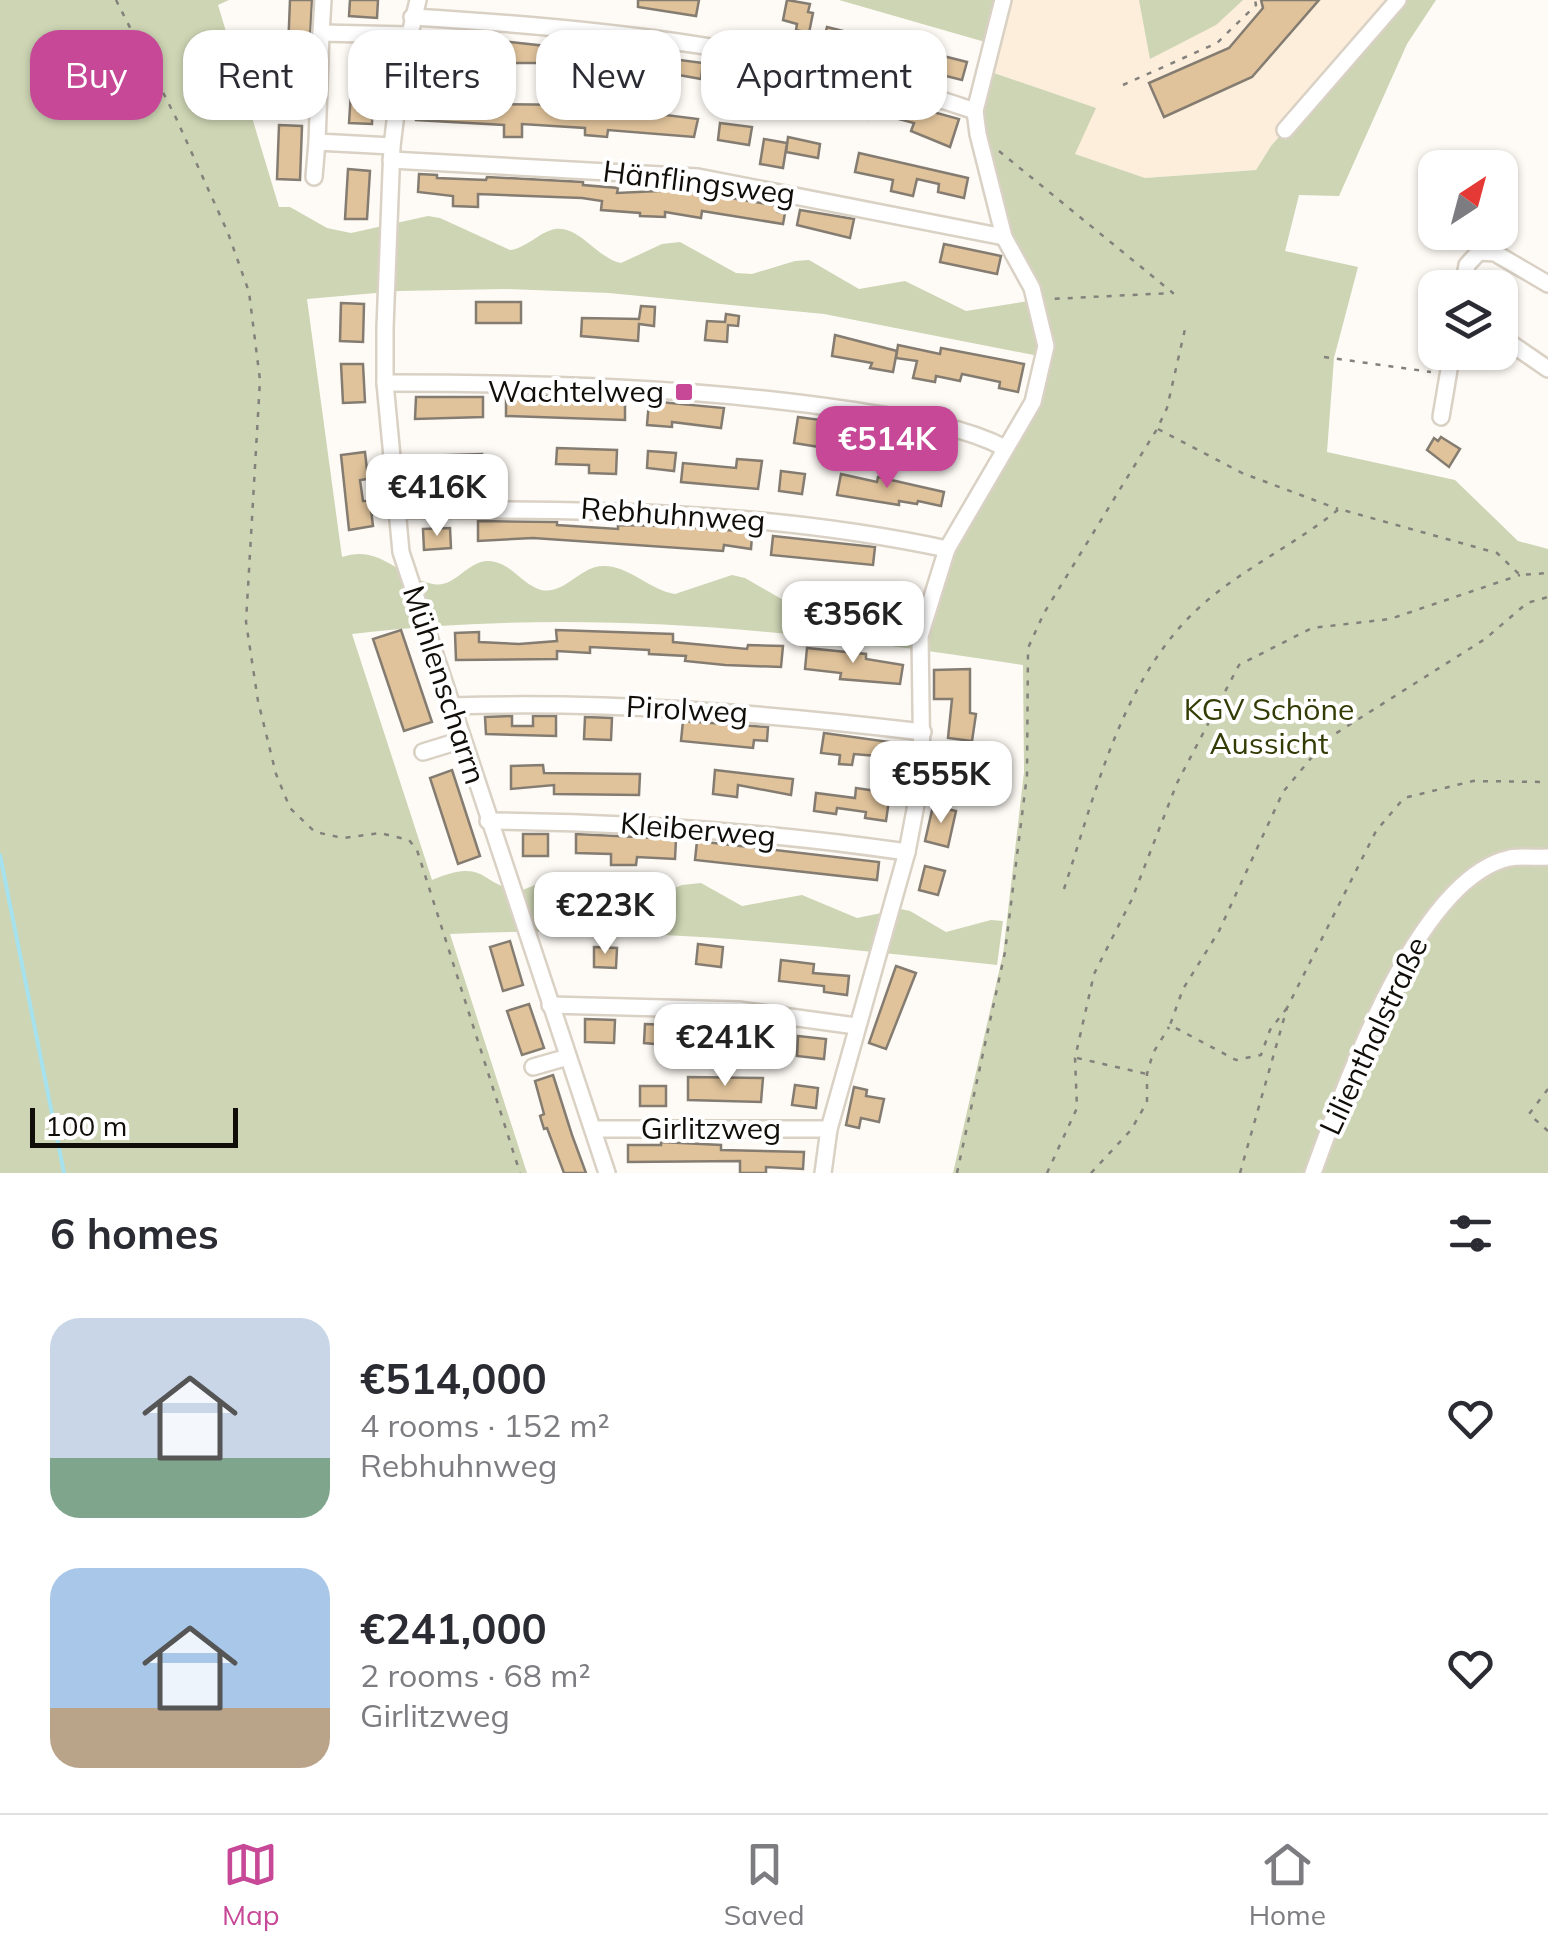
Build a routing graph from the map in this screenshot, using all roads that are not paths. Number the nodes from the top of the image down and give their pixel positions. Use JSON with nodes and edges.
{"nodes":[{"id":1,"x":322,"y":0,"type":"edge"},
{"id":2,"x":418,"y":0,"type":"edge"},
{"id":3,"x":1003,"y":0,"type":"edge"},
{"id":4,"x":1398,"y":0,"type":"edge"},
{"id":5,"x":412,"y":17,"type":"junction"},
{"id":6,"x":322,"y":30,"type":"edge"},
{"id":7,"x":409,"y":30,"type":"edge"},
{"id":8,"x":975,"y":110,"type":"junction"},
{"id":9,"x":317,"y":120,"type":"edge"},
{"id":10,"x":397,"y":120,"type":"edge"},
{"id":11,"x":1286,"y":130,"type":"dead end"},
{"id":12,"x":316,"y":142,"type":"junction"},
{"id":13,"x":392,"y":153,"type":"junction"},
{"id":14,"x":314,"y":177,"type":"dead end"},
{"id":15,"x":1004,"y":236,"type":"junction"},
{"id":16,"x":1466,"y":270,"type":"edge"},
{"id":17,"x":1548,"y":284,"type":"edge"},
{"id":18,"x":1518,"y":348,"type":"edge"},
{"id":19,"x":1548,"y":368,"type":"edge"},
{"id":20,"x":1449,"y":370,"type":"edge"},
{"id":21,"x":385,"y":383,"type":"junction"},
{"id":22,"x":1441,"y":417,"type":"dead end"},
{"id":23,"x":1005,"y":448,"type":"junction"},
{"id":24,"x":397,"y":510,"type":"junction"},
{"id":25,"x":947,"y":549,"type":"junction"},
{"id":26,"x":450,"y":706,"type":"junction"},
{"id":27,"x":922,"y":732,"type":"junction"},
{"id":28,"x":462,"y":740,"type":"junction"},
{"id":29,"x":423,"y":752,"type":"dead end"},
{"id":30,"x":488,"y":821,"type":"junction"},
{"id":31,"x":907,"y":852,"type":"junction"},
{"id":32,"x":1548,"y":857,"type":"edge"},
{"id":33,"x":550,"y":1005,"type":"junction"},
{"id":34,"x":856,"y":1026,"type":"junction"},
{"id":35,"x":568,"y":1057,"type":"junction"},
{"id":36,"x":533,"y":1066,"type":"dead end"},
{"id":37,"x":828,"y":1128,"type":"junction"},
{"id":38,"x":593,"y":1129,"type":"junction"},
{"id":39,"x":607,"y":1173,"type":"edge"},
{"id":40,"x":823,"y":1173,"type":"edge"},
{"id":41,"x":1313,"y":1173,"type":"edge"}],
"edges":[{"from":1,"to":6,"type":"street"},
{"from":2,"to":5,"type":"street","name":"Mühlenscharrn"},
{"from":3,"to":8,"type":"street"},
{"from":4,"to":11,"type":"street"},
{"from":5,"to":7,"type":"street","name":"Mühlenscharrn"},
{"from":5,"to":8,"type":"street"},
{"from":8,"to":15,"type":"street"},
{"from":9,"to":12,"type":"street"},
{"from":10,"to":13,"type":"street","name":"Mühlenscharrn"},
{"from":12,"to":13,"type":"street","name":"Hänflingsweg"},
{"from":12,"to":14,"type":"street"},
{"from":13,"to":15,"type":"street","name":"Hänflingsweg"},
{"from":13,"to":21,"type":"street","name":"Mühlenscharrn"},
{"from":15,"to":23,"type":"street"},
{"from":16,"to":17,"type":"street"},
{"from":18,"to":19,"type":"street"},
{"from":20,"to":22,"type":"street"},
{"from":21,"to":23,"type":"street"},
{"from":21,"to":24,"type":"street","name":"Mühlenscharrn"},
{"from":23,"to":25,"type":"street"},
{"from":24,"to":25,"type":"street","name":"Rebhuhnweg"},
{"from":24,"to":26,"type":"street","name":"Mühlenscharrn"},
{"from":25,"to":27,"type":"street"},
{"from":26,"to":27,"type":"street","name":"Pirolweg"},
{"from":26,"to":28,"type":"street","name":"Mühlenscharrn"},
{"from":27,"to":31,"type":"street"},
{"from":28,"to":29,"type":"street"},
{"from":28,"to":30,"type":"street","name":"Mühlenscharrn"},
{"from":30,"to":31,"type":"street","name":"Kleiberweg"},
{"from":30,"to":33,"type":"street","name":"Mühlenscharrn"},
{"from":31,"to":34,"type":"street"},
{"from":32,"to":41,"type":"street","name":"Lilienthalstraße"},
{"from":33,"to":34,"type":"street"},
{"from":33,"to":35,"type":"street","name":"Mühlenscharrn"},
{"from":34,"to":37,"type":"street"},
{"from":35,"to":36,"type":"street"},
{"from":35,"to":38,"type":"street","name":"Mühlenscharrn"},
{"from":37,"to":38,"type":"street","name":"Girlitzweg"},
{"from":37,"to":40,"type":"street"},
{"from":38,"to":39,"type":"street","name":"Mühlenscharrn"}]}
